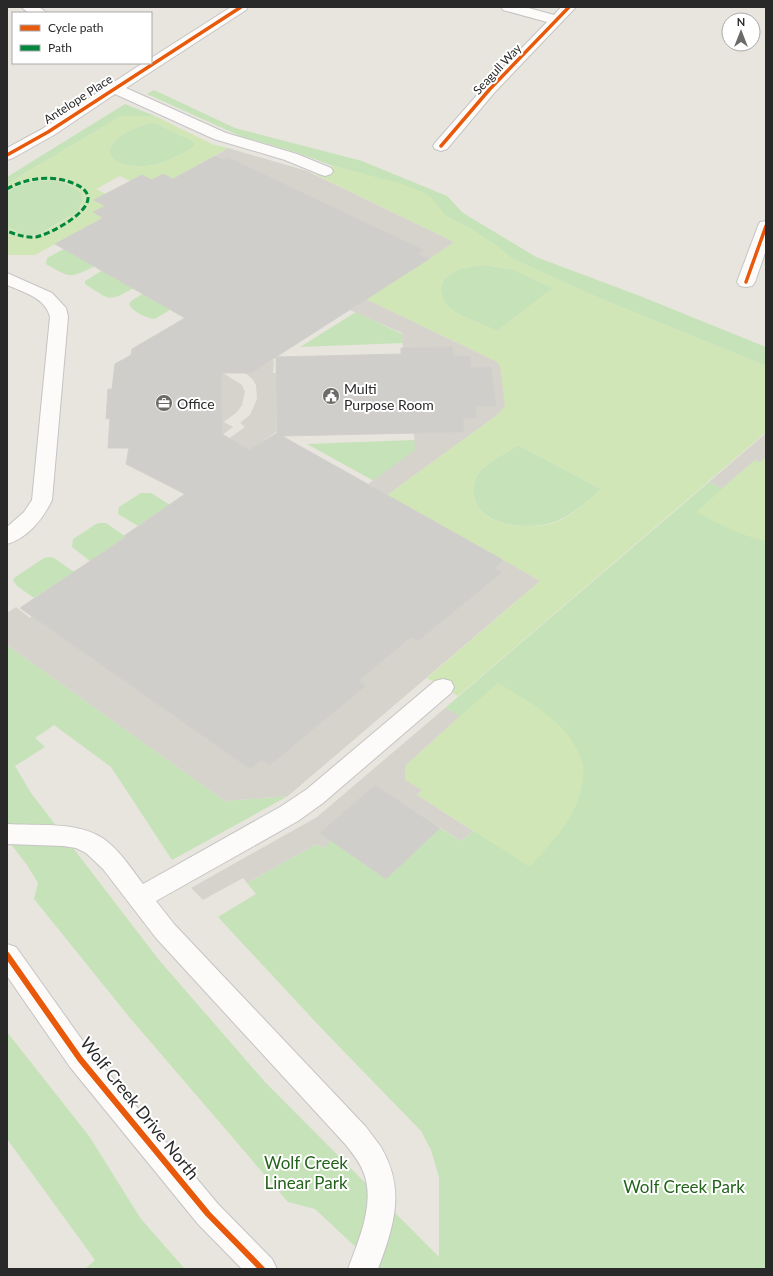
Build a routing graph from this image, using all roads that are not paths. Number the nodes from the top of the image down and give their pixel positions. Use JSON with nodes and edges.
{"nodes":[{"id":1,"x":28,"y":7,"type":"edge"},
{"id":2,"x":241,"y":7,"type":"edge"},
{"id":3,"x":508,"y":7,"type":"edge"},
{"id":4,"x":569,"y":7,"type":"edge"},
{"id":5,"x":38,"y":12,"type":"edge"},
{"id":6,"x":557,"y":20,"type":"junction"},
{"id":7,"x":156,"y":55,"type":"edge"},
{"id":8,"x":144,"y":64,"type":"edge"},
{"id":9,"x":113,"y":88,"type":"junction"},
{"id":10,"x":441,"y":146,"type":"dead end"},
{"id":11,"x":7,"y":155,"type":"edge"},
{"id":12,"x":325,"y":171,"type":"dead end"},
{"id":13,"x":766,"y":226,"type":"edge"},
{"id":14,"x":7,"y":278,"type":"edge"},
{"id":15,"x":746,"y":282,"type":"dead end"},
{"id":16,"x":7,"y":537,"type":"edge"},
{"id":17,"x":443,"y":687,"type":"dead end"},
{"id":18,"x":7,"y":834,"type":"edge"},
{"id":19,"x":138,"y":898,"type":"junction"},
{"id":20,"x":7,"y":955,"type":"edge"},
{"id":21,"x":262,"y":1269,"type":"edge"},
{"id":22,"x":363,"y":1269,"type":"edge"}],
"edges":[{"from":1,"to":5,"type":"street"},
{"from":2,"to":7,"type":"street","name":"Antelope Place"},
{"from":3,"to":6,"type":"street"},
{"from":4,"to":6,"type":"street","name":"Seagull Way"},
{"from":6,"to":10,"type":"street","name":"Seagull Way"},
{"from":8,"to":9,"type":"street","name":"Antelope Place"},
{"from":9,"to":11,"type":"street","name":"Antelope Place"},
{"from":9,"to":12,"type":"street"},
{"from":13,"to":15,"type":"street"},
{"from":14,"to":16,"type":"street"},
{"from":17,"to":19,"type":"street"},
{"from":18,"to":19,"type":"street"},
{"from":19,"to":22,"type":"street"},
{"from":20,"to":21,"type":"street","name":"Wolf Creek Drive North"}]}
